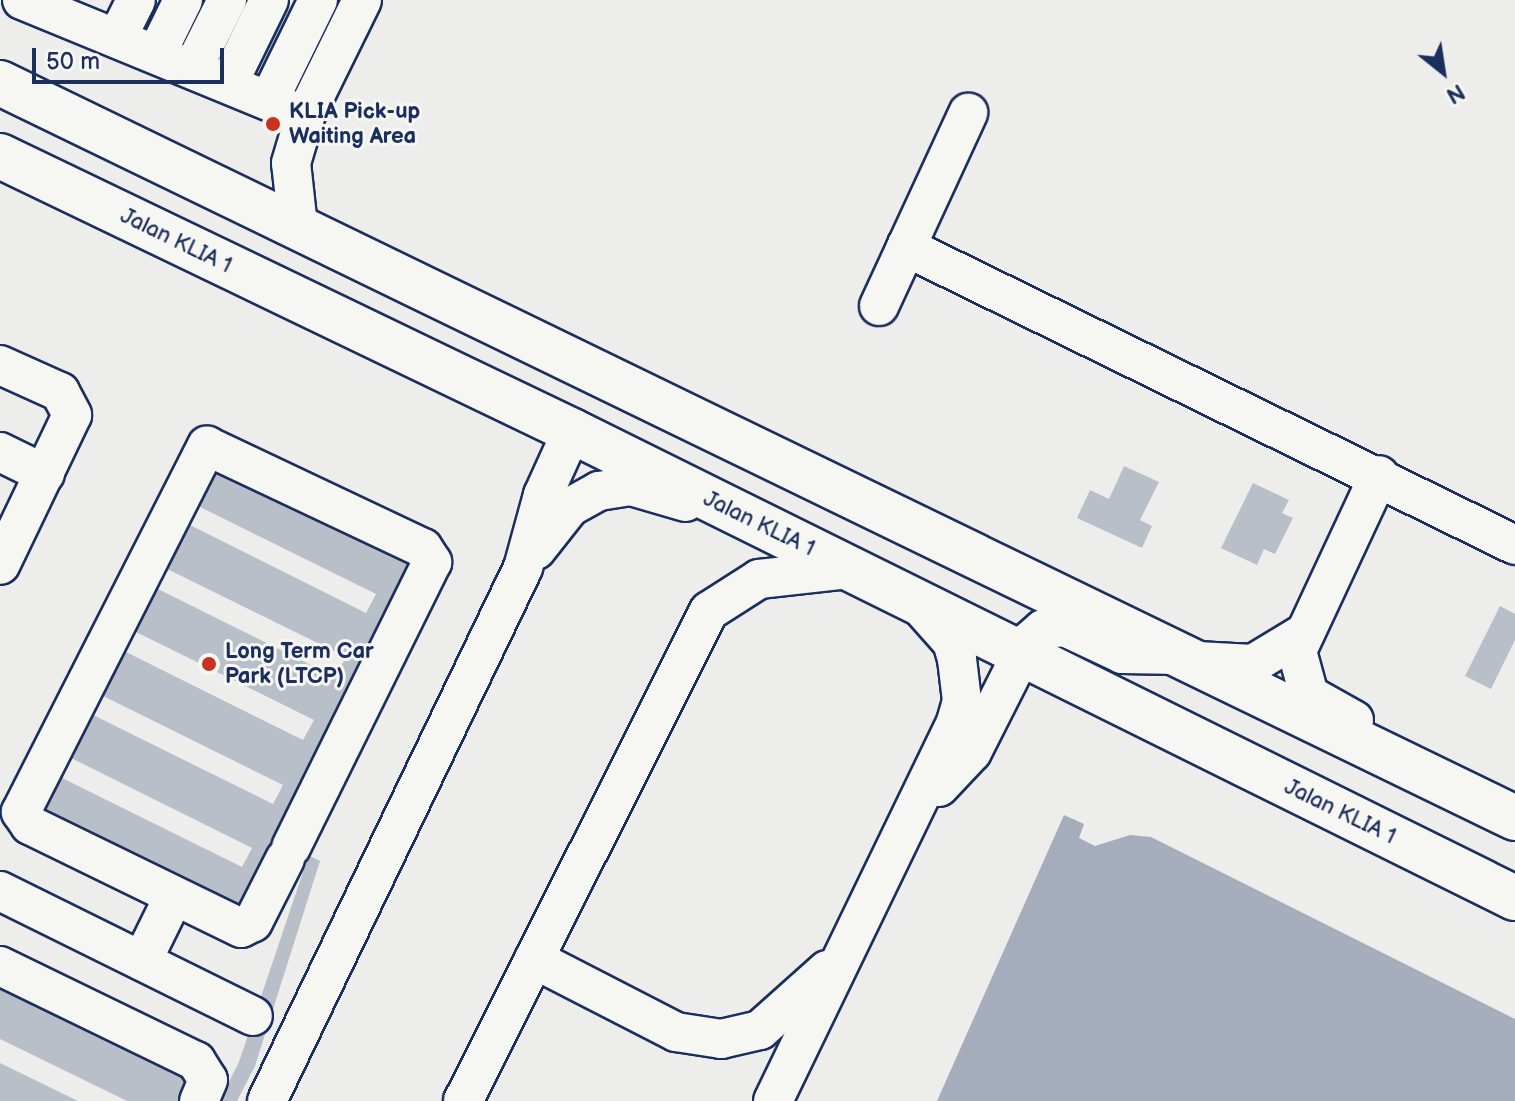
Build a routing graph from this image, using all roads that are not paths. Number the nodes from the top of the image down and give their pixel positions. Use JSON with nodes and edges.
{"nodes":[{"id":1,"x":136,"y":0,"type":"edge"},
{"id":2,"x":183,"y":0,"type":"edge"},
{"id":3,"x":227,"y":0,"type":"edge"},
{"id":4,"x":269,"y":0,"type":"edge"},
{"id":5,"x":318,"y":0,"type":"edge"},
{"id":6,"x":362,"y":0,"type":"edge"},
{"id":7,"x":42,"y":4,"type":"edge"},
{"id":8,"x":99,"y":21,"type":"edge"},
{"id":9,"x":157,"y":53,"type":"junction"},
{"id":10,"x":193,"y":68,"type":"junction"},
{"id":11,"x":229,"y":82,"type":"junction"},
{"id":12,"x":0,"y":83,"type":"edge"},
{"id":13,"x":270,"y":98,"type":"junction"},
{"id":14,"x":968,"y":113,"type":"dead end"},
{"id":15,"x":305,"y":116,"type":"junction"},
{"id":16,"x":0,"y":140,"type":"edge"},
{"id":17,"x":0,"y":156,"type":"edge"},
{"id":18,"x":106,"y":208,"type":"junction"},
{"id":19,"x":298,"y":226,"type":"junction"},
{"id":20,"x":906,"y":247,"type":"junction"},
{"id":21,"x":879,"y":306,"type":"dead end"},
{"id":22,"x":0,"y":365,"type":"edge"},
{"id":23,"x":572,"y":431,"type":"junction"},
{"id":24,"x":0,"y":452,"type":"edge"},
{"id":25,"x":45,"y":474,"type":"junction"},
{"id":26,"x":1379,"y":475,"type":"junction"},
{"id":27,"x":754,"y":521,"type":"junction"},
{"id":28,"x":1515,"y":545,"type":"edge"},
{"id":29,"x":0,"y":565,"type":"edge"},
{"id":30,"x":523,"y":568,"type":"junction"},
{"id":31,"x":850,"y":569,"type":"junction"},
{"id":32,"x":915,"y":601,"type":"junction"},
{"id":33,"x":1301,"y":635,"type":"junction"},
{"id":34,"x":1021,"y":656,"type":"junction"},
{"id":35,"x":1187,"y":658,"type":"junction"},
{"id":36,"x":1440,"y":782,"type":"junction"},
{"id":37,"x":913,"y":815,"type":"junction"},
{"id":38,"x":1515,"y":818,"type":"edge"},
{"id":39,"x":0,"y":891,"type":"edge"},
{"id":40,"x":174,"y":896,"type":"junction"},
{"id":41,"x":1515,"y":898,"type":"edge"},
{"id":42,"x":534,"y":959,"type":"junction"},
{"id":43,"x":839,"y":960,"type":"junction"},
{"id":44,"x":142,"y":961,"type":"junction"},
{"id":45,"x":0,"y":966,"type":"edge"},
{"id":46,"x":273,"y":1026,"type":"junction"},
{"id":47,"x":199,"y":1101,"type":"edge"},
{"id":48,"x":267,"y":1101,"type":"edge"},
{"id":49,"x":463,"y":1101,"type":"edge"},
{"id":50,"x":773,"y":1101,"type":"edge"}],
"edges":[{"from":1,"to":8,"type":"street"},
{"from":2,"to":9,"type":"street"},
{"from":3,"to":10,"type":"street"},
{"from":4,"to":11,"type":"street"},
{"from":5,"to":13,"type":"street"},
{"from":6,"to":15,"type":"street"},
{"from":7,"to":8,"type":"street"},
{"from":8,"to":9,"type":"street"},
{"from":9,"to":10,"type":"street"},
{"from":10,"to":11,"type":"street"},
{"from":11,"to":13,"type":"street"},
{"from":12,"to":19,"type":"main road"},
{"from":13,"to":15,"type":"street"},
{"from":14,"to":20,"type":"street"},
{"from":15,"to":19,"type":"street"},
{"from":16,"to":18,"type":"street"},
{"from":17,"to":18,"type":"main road","name":"Jalan KLIA 1"},
{"from":18,"to":23,"type":"main road","name":"Jalan KLIA 1"},
{"from":19,"to":35,"type":"main road"},
{"from":20,"to":21,"type":"street"},
{"from":20,"to":26,"type":"street"},
{"from":22,"to":25,"type":"street"},
{"from":23,"to":27,"type":"main road","name":"Jalan KLIA 1"},
{"from":23,"to":30,"type":"street"},
{"from":24,"to":25,"type":"street"},
{"from":25,"to":29,"type":"street"},
{"from":26,"to":28,"type":"street"},
{"from":26,"to":33,"type":"street"},
{"from":27,"to":30,"type":"street"},
{"from":27,"to":31,"type":"main road","name":"Jalan KLIA 1"},
{"from":30,"to":46,"type":"street"},
{"from":31,"to":32,"type":"main road","name":"Jalan KLIA 1"},
{"from":31,"to":42,"type":"street"},
{"from":32,"to":34,"type":"main road","name":"Jalan KLIA 1"},
{"from":32,"to":37,"type":"street"},
{"from":33,"to":35,"type":"street"},
{"from":33,"to":36,"type":"street"},
{"from":34,"to":35,"type":"street"},
{"from":34,"to":37,"type":"street"},
{"from":34,"to":41,"type":"main road","name":"Jalan KLIA 1"},
{"from":35,"to":36,"type":"main road"},
{"from":36,"to":38,"type":"main road"},
{"from":37,"to":43,"type":"street"},
{"from":39,"to":44,"type":"street"},
{"from":40,"to":40,"type":"street"},
{"from":40,"to":44,"type":"street"},
{"from":42,"to":43,"type":"street"},
{"from":42,"to":49,"type":"street"},
{"from":43,"to":50,"type":"street"},
{"from":44,"to":46,"type":"street"},
{"from":45,"to":47,"type":"street"},
{"from":46,"to":48,"type":"street"}]}
